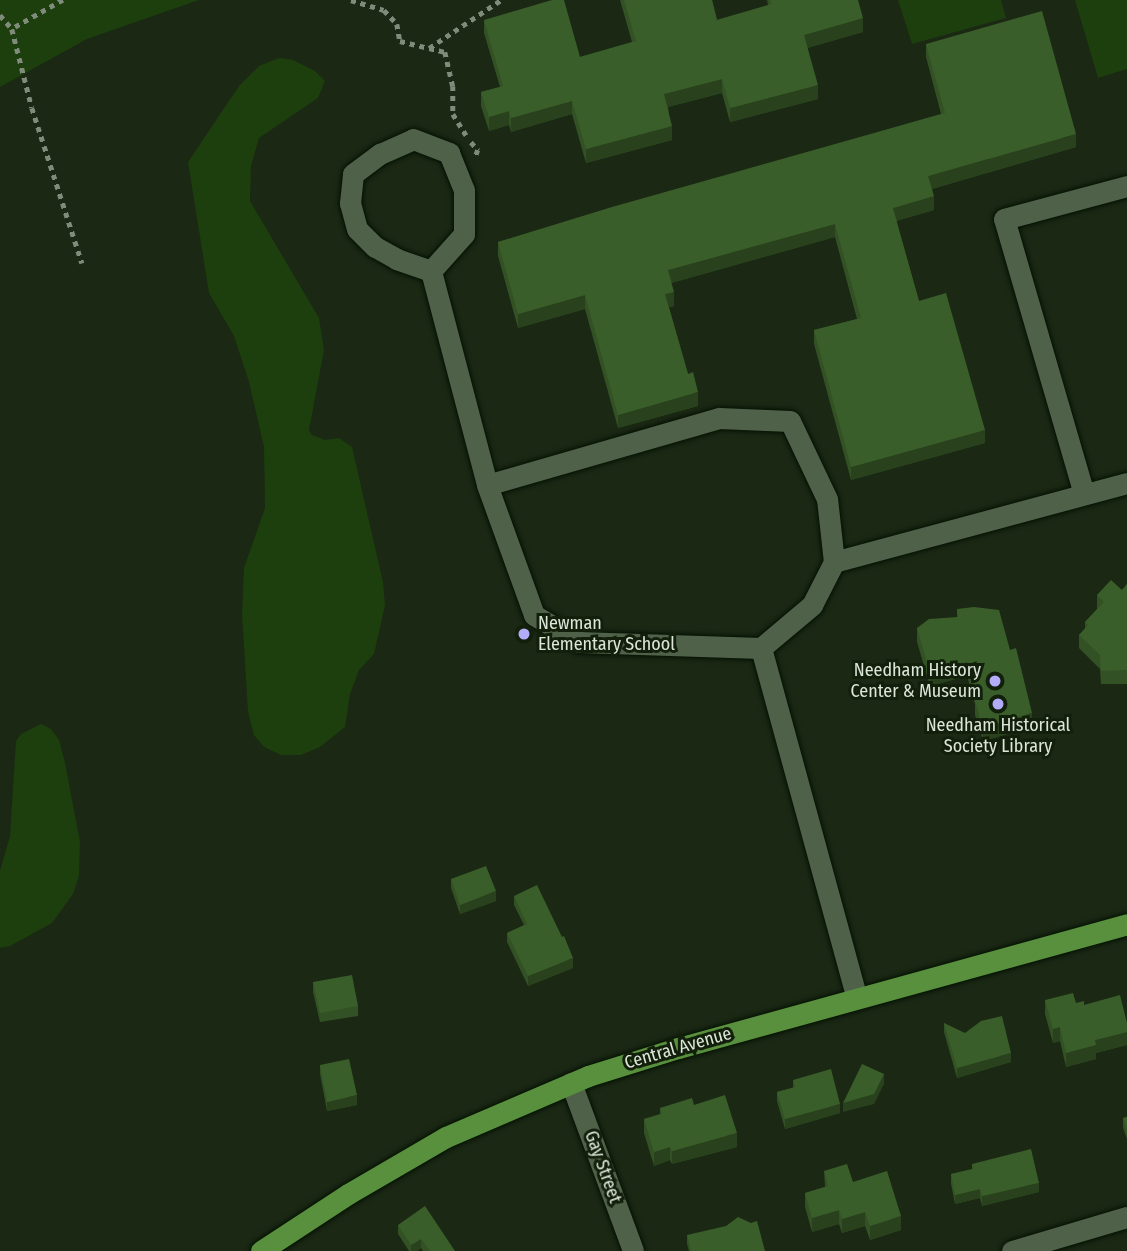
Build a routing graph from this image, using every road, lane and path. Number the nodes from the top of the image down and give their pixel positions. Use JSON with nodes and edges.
{"nodes":[{"id":1,"x":63,"y":0,"type":"edge"},
{"id":2,"x":351,"y":0,"type":"edge"},
{"id":3,"x":501,"y":0,"type":"edge"},
{"id":4,"x":0,"y":15,"type":"edge"},
{"id":5,"x":12,"y":29,"type":"junction"},
{"id":6,"x":429,"y":48,"type":"junction"},
{"id":7,"x":458,"y":176,"type":"junction"},
{"id":8,"x":1127,"y":186,"type":"edge"},
{"id":9,"x":82,"y":263,"type":"dead end"},
{"id":10,"x":431,"y":271,"type":"junction"},
{"id":11,"x":1127,"y":483,"type":"edge"},
{"id":12,"x":487,"y":485,"type":"junction"},
{"id":13,"x":1084,"y":494,"type":"junction"},
{"id":14,"x":834,"y":562,"type":"junction"},
{"id":15,"x":761,"y":648,"type":"junction"},
{"id":16,"x":1127,"y":924,"type":"edge"},
{"id":17,"x":857,"y":998,"type":"junction"},
{"id":18,"x":572,"y":1083,"type":"junction"},
{"id":19,"x":1127,"y":1217,"type":"edge"},
{"id":20,"x":261,"y":1251,"type":"edge"},
{"id":21,"x":633,"y":1251,"type":"edge"},
{"id":22,"x":1012,"y":1251,"type":"edge"}],
"edges":[{"from":1,"to":5,"type":"path"},
{"from":2,"to":6,"type":"path"},
{"from":3,"to":6,"type":"path"},
{"from":4,"to":5,"type":"path"},
{"from":5,"to":9,"type":"path"},
{"from":6,"to":7,"type":"path"},
{"from":7,"to":10,"type":"street"},
{"from":7,"to":10,"type":"street"},
{"from":8,"to":13,"type":"street"},
{"from":10,"to":12,"type":"street"},
{"from":11,"to":13,"type":"street"},
{"from":12,"to":14,"type":"street"},
{"from":12,"to":15,"type":"street"},
{"from":13,"to":14,"type":"street"},
{"from":14,"to":15,"type":"street"},
{"from":15,"to":17,"type":"street"},
{"from":16,"to":17,"type":"main road","name":"Central Avenue"},
{"from":17,"to":18,"type":"main road","name":"Central Avenue"},
{"from":18,"to":20,"type":"main road","name":"Central Avenue"},
{"from":18,"to":21,"type":"street","name":"Gay Street"},
{"from":19,"to":22,"type":"street"}]}
